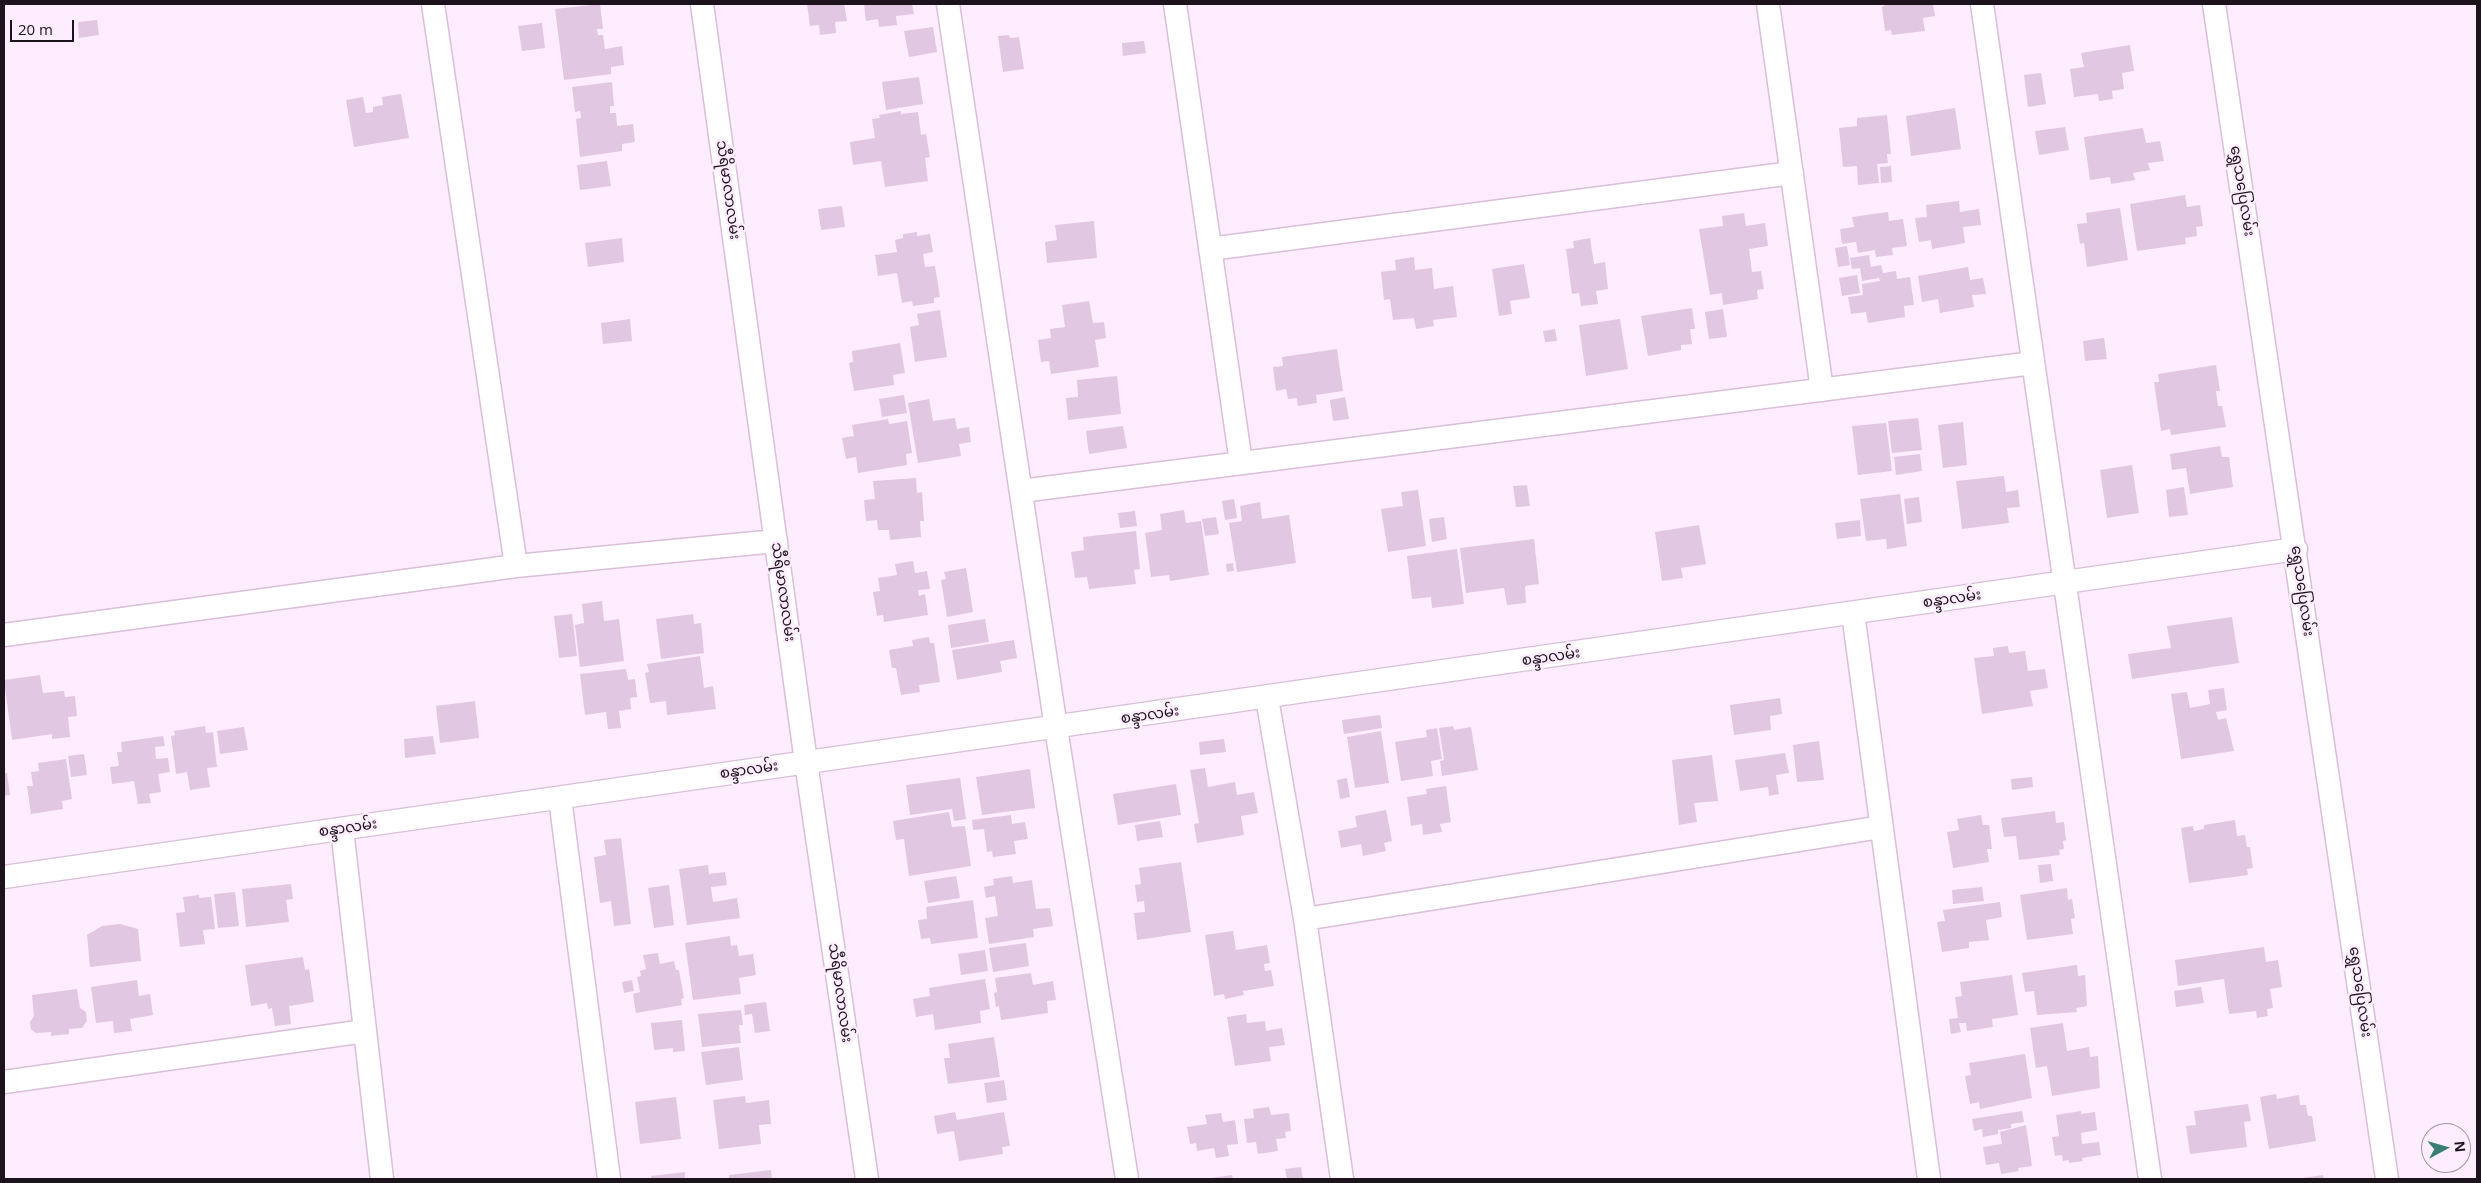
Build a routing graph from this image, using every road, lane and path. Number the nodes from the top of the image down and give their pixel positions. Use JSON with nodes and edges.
{"nodes":[{"id":1,"x":433,"y":4,"type":"edge"},
{"id":2,"x":702,"y":4,"type":"edge"},
{"id":3,"x":948,"y":4,"type":"edge"},
{"id":4,"x":1175,"y":4,"type":"edge"},
{"id":5,"x":1768,"y":4,"type":"edge"},
{"id":6,"x":1982,"y":4,"type":"edge"},
{"id":7,"x":2214,"y":4,"type":"edge"},
{"id":8,"x":1792,"y":174,"type":"junction"},
{"id":9,"x":1210,"y":249,"type":"junction"},
{"id":10,"x":2033,"y":362,"type":"junction"},
{"id":11,"x":1822,"y":390,"type":"junction"},
{"id":12,"x":1241,"y":463,"type":"junction"},
{"id":13,"x":1021,"y":491,"type":"junction"},
{"id":14,"x":776,"y":541,"type":"junction"},
{"id":15,"x":2296,"y":549,"type":"junction"},
{"id":16,"x":516,"y":566,"type":"junction"},
{"id":17,"x":2064,"y":583,"type":"junction"},
{"id":18,"x":1853,"y":613,"type":"junction"},
{"id":19,"x":4,"y":635,"type":"edge"},
{"id":20,"x":1267,"y":698,"type":"junction"},
{"id":21,"x":1056,"y":728,"type":"junction"},
{"id":22,"x":806,"y":762,"type":"junction"},
{"id":23,"x":560,"y":798,"type":"junction"},
{"id":24,"x":1881,"y":827,"type":"junction"},
{"id":25,"x":342,"y":829,"type":"junction"},
{"id":26,"x":4,"y":877,"type":"edge"},
{"id":27,"x":1305,"y":919,"type":"junction"},
{"id":28,"x":365,"y":1031,"type":"junction"},
{"id":29,"x":4,"y":1082,"type":"edge"},
{"id":30,"x":382,"y":1179,"type":"edge"},
{"id":31,"x":609,"y":1179,"type":"edge"},
{"id":32,"x":867,"y":1179,"type":"edge"},
{"id":33,"x":1127,"y":1179,"type":"edge"},
{"id":34,"x":1342,"y":1179,"type":"edge"},
{"id":35,"x":1929,"y":1179,"type":"edge"},
{"id":36,"x":2150,"y":1179,"type":"edge"},
{"id":37,"x":2387,"y":1179,"type":"edge"}],
"edges":[{"from":1,"to":16,"type":"street"},
{"from":2,"to":14,"type":"street","name":"သီရိမာလာလမ်း"},
{"from":3,"to":13,"type":"street"},
{"from":4,"to":9,"type":"street"},
{"from":5,"to":8,"type":"street"},
{"from":6,"to":10,"type":"street"},
{"from":7,"to":15,"type":"street","name":"ရွှေသပြေလမ်း"},
{"from":8,"to":9,"type":"street"},
{"from":8,"to":11,"type":"street"},
{"from":9,"to":12,"type":"street"},
{"from":10,"to":11,"type":"street"},
{"from":10,"to":17,"type":"street"},
{"from":11,"to":12,"type":"street"},
{"from":12,"to":13,"type":"street"},
{"from":13,"to":21,"type":"street"},
{"from":14,"to":16,"type":"street"},
{"from":14,"to":22,"type":"street","name":"သီရိမာလာလမ်း"},
{"from":15,"to":17,"type":"street","name":"စန္ဒာလမ်း"},
{"from":15,"to":37,"type":"street","name":"ရွှေသပြေလမ်း"},
{"from":16,"to":19,"type":"street"},
{"from":17,"to":18,"type":"street","name":"စန္ဒာလမ်း"},
{"from":17,"to":36,"type":"street"},
{"from":18,"to":20,"type":"street","name":"စန္ဒာလမ်း"},
{"from":18,"to":24,"type":"street"},
{"from":20,"to":21,"type":"street","name":"စန္ဒာလမ်း"},
{"from":20,"to":27,"type":"street"},
{"from":21,"to":22,"type":"street","name":"စန္ဒာလမ်း"},
{"from":21,"to":33,"type":"street"},
{"from":22,"to":23,"type":"street","name":"စန္ဒာလမ်း"},
{"from":22,"to":32,"type":"street","name":"သီရိမာလာလမ်း"},
{"from":23,"to":25,"type":"street","name":"စန္ဒာလမ်း"},
{"from":23,"to":31,"type":"street"},
{"from":24,"to":27,"type":"street"},
{"from":24,"to":35,"type":"street"},
{"from":25,"to":26,"type":"street","name":"စန္ဒာလမ်း"},
{"from":25,"to":28,"type":"street"},
{"from":27,"to":34,"type":"street"},
{"from":28,"to":29,"type":"street"},
{"from":28,"to":30,"type":"street"}]}
